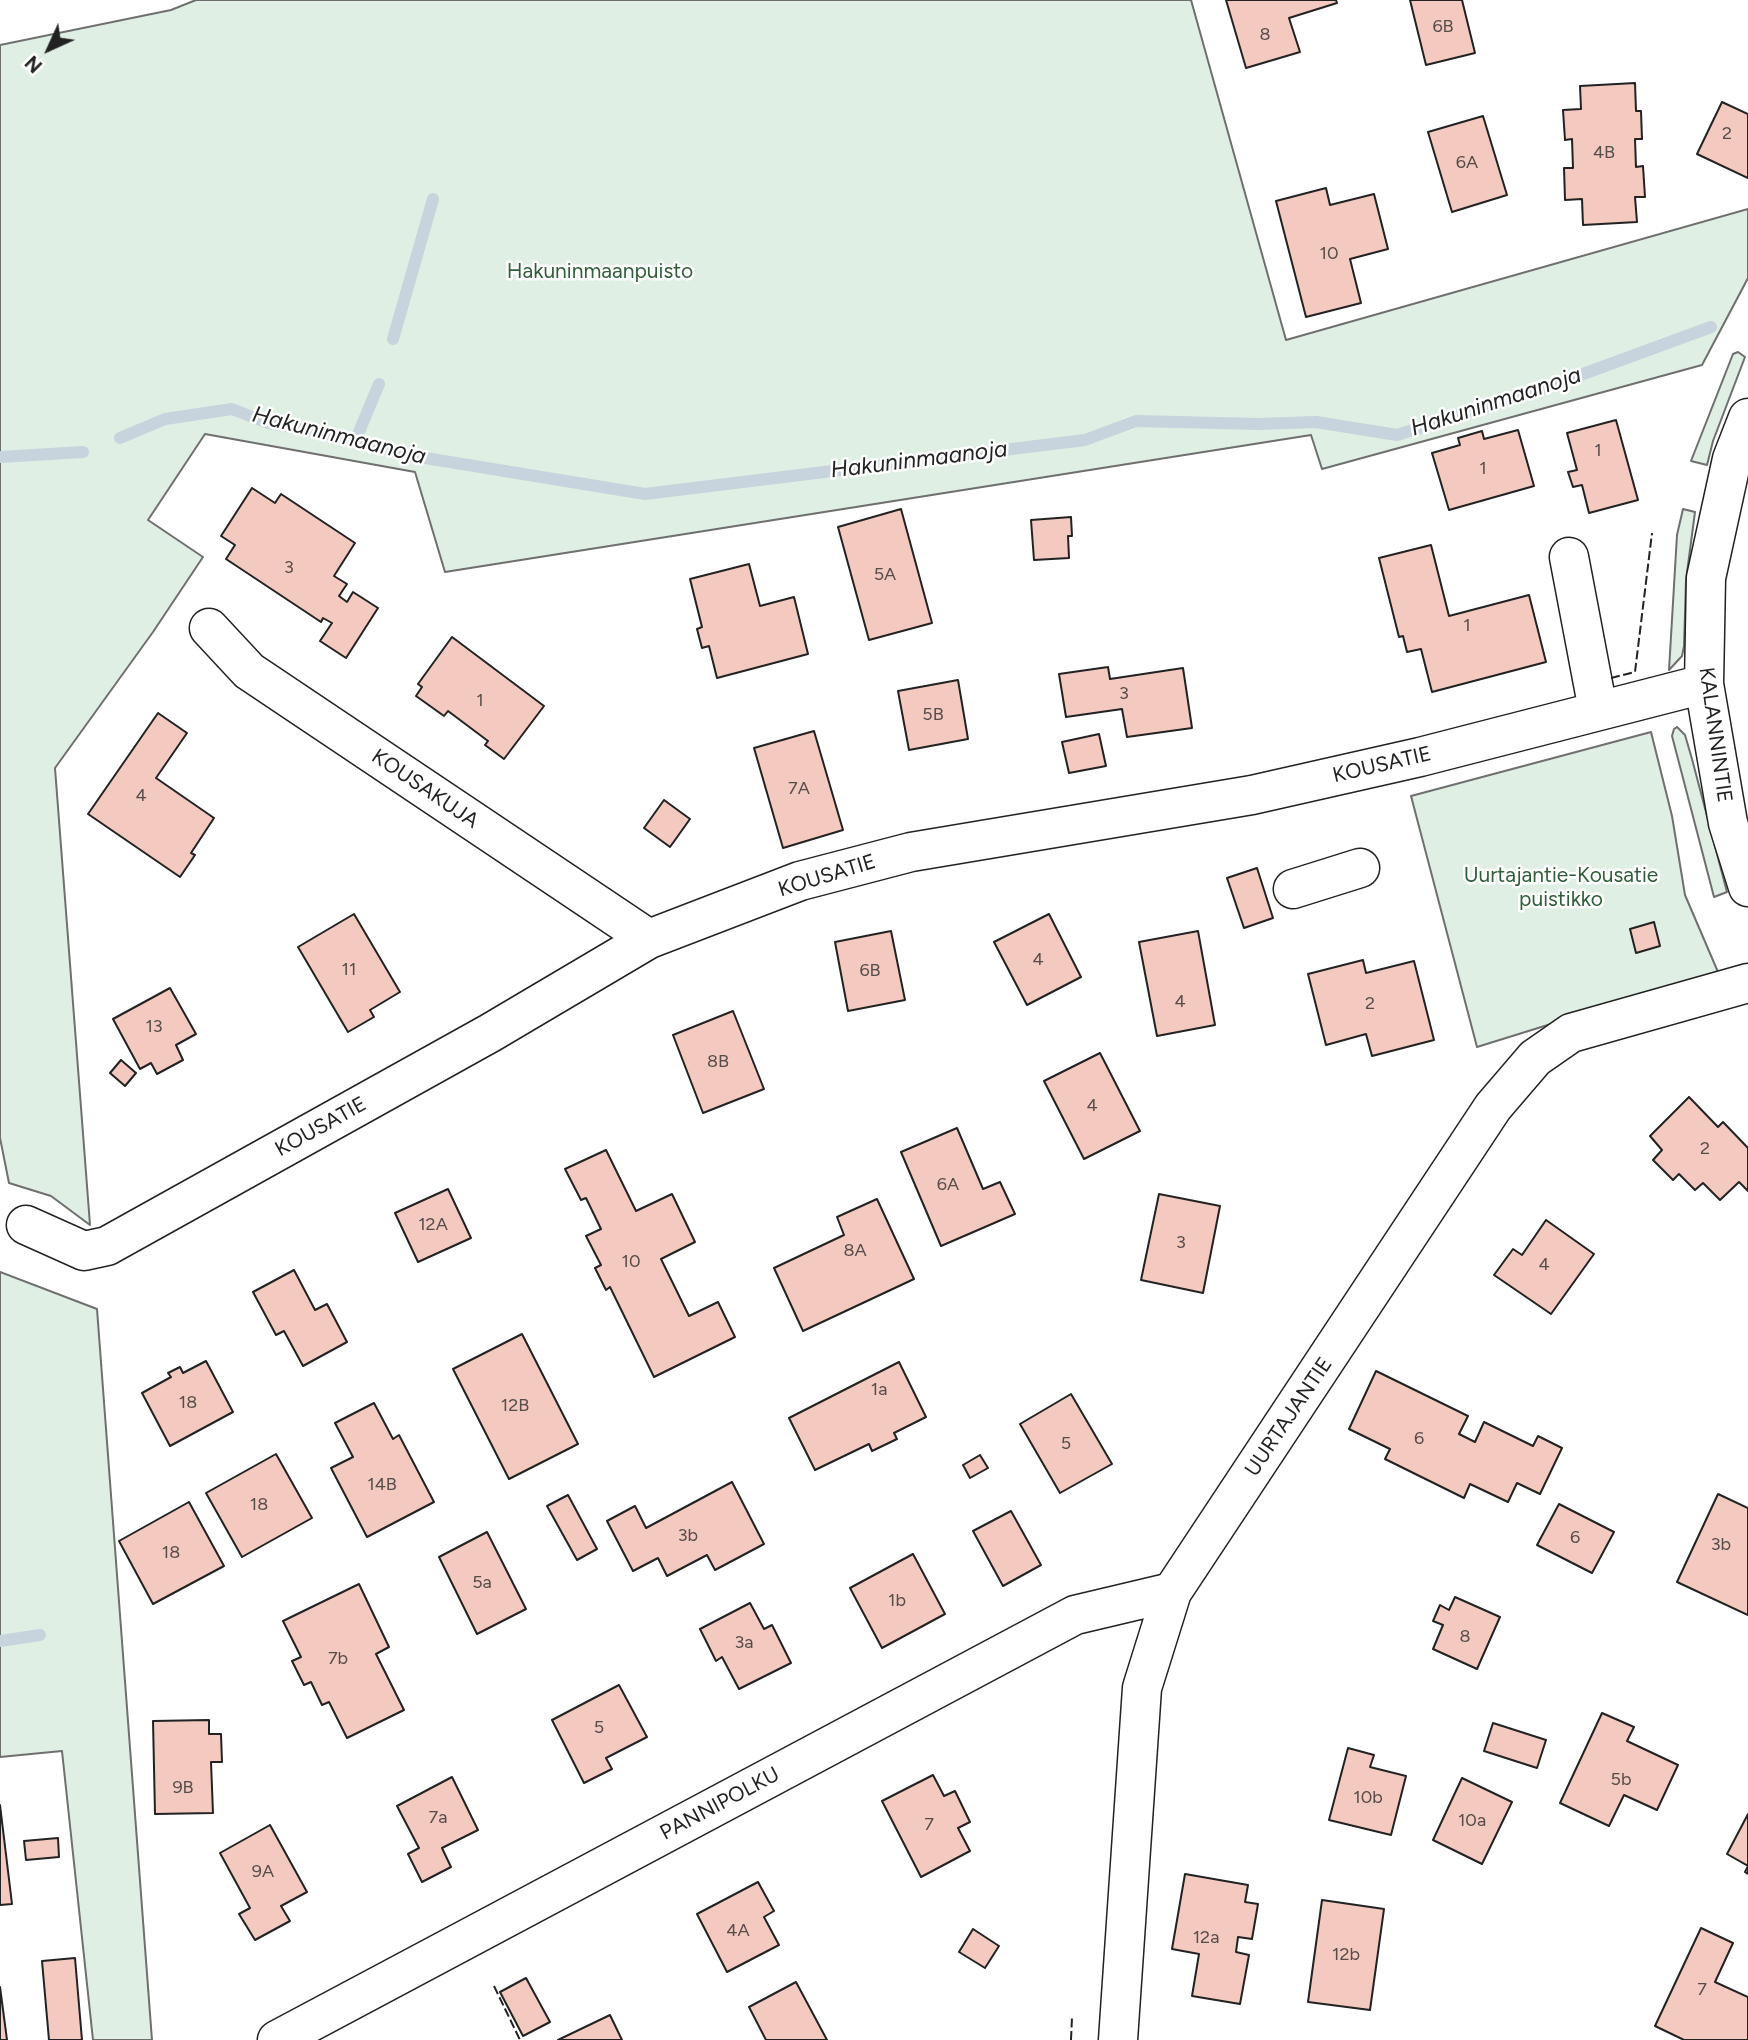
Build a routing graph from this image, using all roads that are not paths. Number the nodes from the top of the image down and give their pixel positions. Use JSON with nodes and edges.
{"nodes":[{"id":1,"x":1748,"y":418,"type":"edge"},
{"id":2,"x":1569,"y":557,"type":"dead end"},
{"id":3,"x":209,"y":628,"type":"dead end"},
{"id":4,"x":1704,"y":684,"type":"junction"},
{"id":5,"x":1598,"y":710,"type":"junction"},
{"id":6,"x":1360,"y":868,"type":"dead end"},
{"id":7,"x":1748,"y":887,"type":"edge"},
{"id":8,"x":1293,"y":889,"type":"dead end"},
{"id":9,"x":649,"y":939,"type":"junction"},
{"id":10,"x":1748,"y":984,"type":"edge"},
{"id":11,"x":26,"y":1225,"type":"dead end"},
{"id":12,"x":1172,"y":1592,"type":"junction"},
{"id":13,"x":277,"y":2040,"type":"edge"},
{"id":14,"x":1118,"y":2040,"type":"edge"}],
"edges":[{"from":1,"to":4,"type":"street","name":"KALANNINTIE"},
{"from":2,"to":5,"type":"street"},
{"from":3,"to":9,"type":"street","name":"KOUSAKUJA"},
{"from":4,"to":5,"type":"street","name":"KOUSATIE"},
{"from":4,"to":7,"type":"street","name":"KALANNINTIE"},
{"from":5,"to":9,"type":"street","name":"KOUSATIE"},
{"from":6,"to":8,"type":"street"},
{"from":9,"to":11,"type":"street","name":"KOUSATIE"},
{"from":10,"to":12,"type":"street","name":"UURTAJANTIE"},
{"from":12,"to":13,"type":"street","name":"PANNIPOLKU"},
{"from":12,"to":14,"type":"street","name":"UURTAJANTIE"}]}
